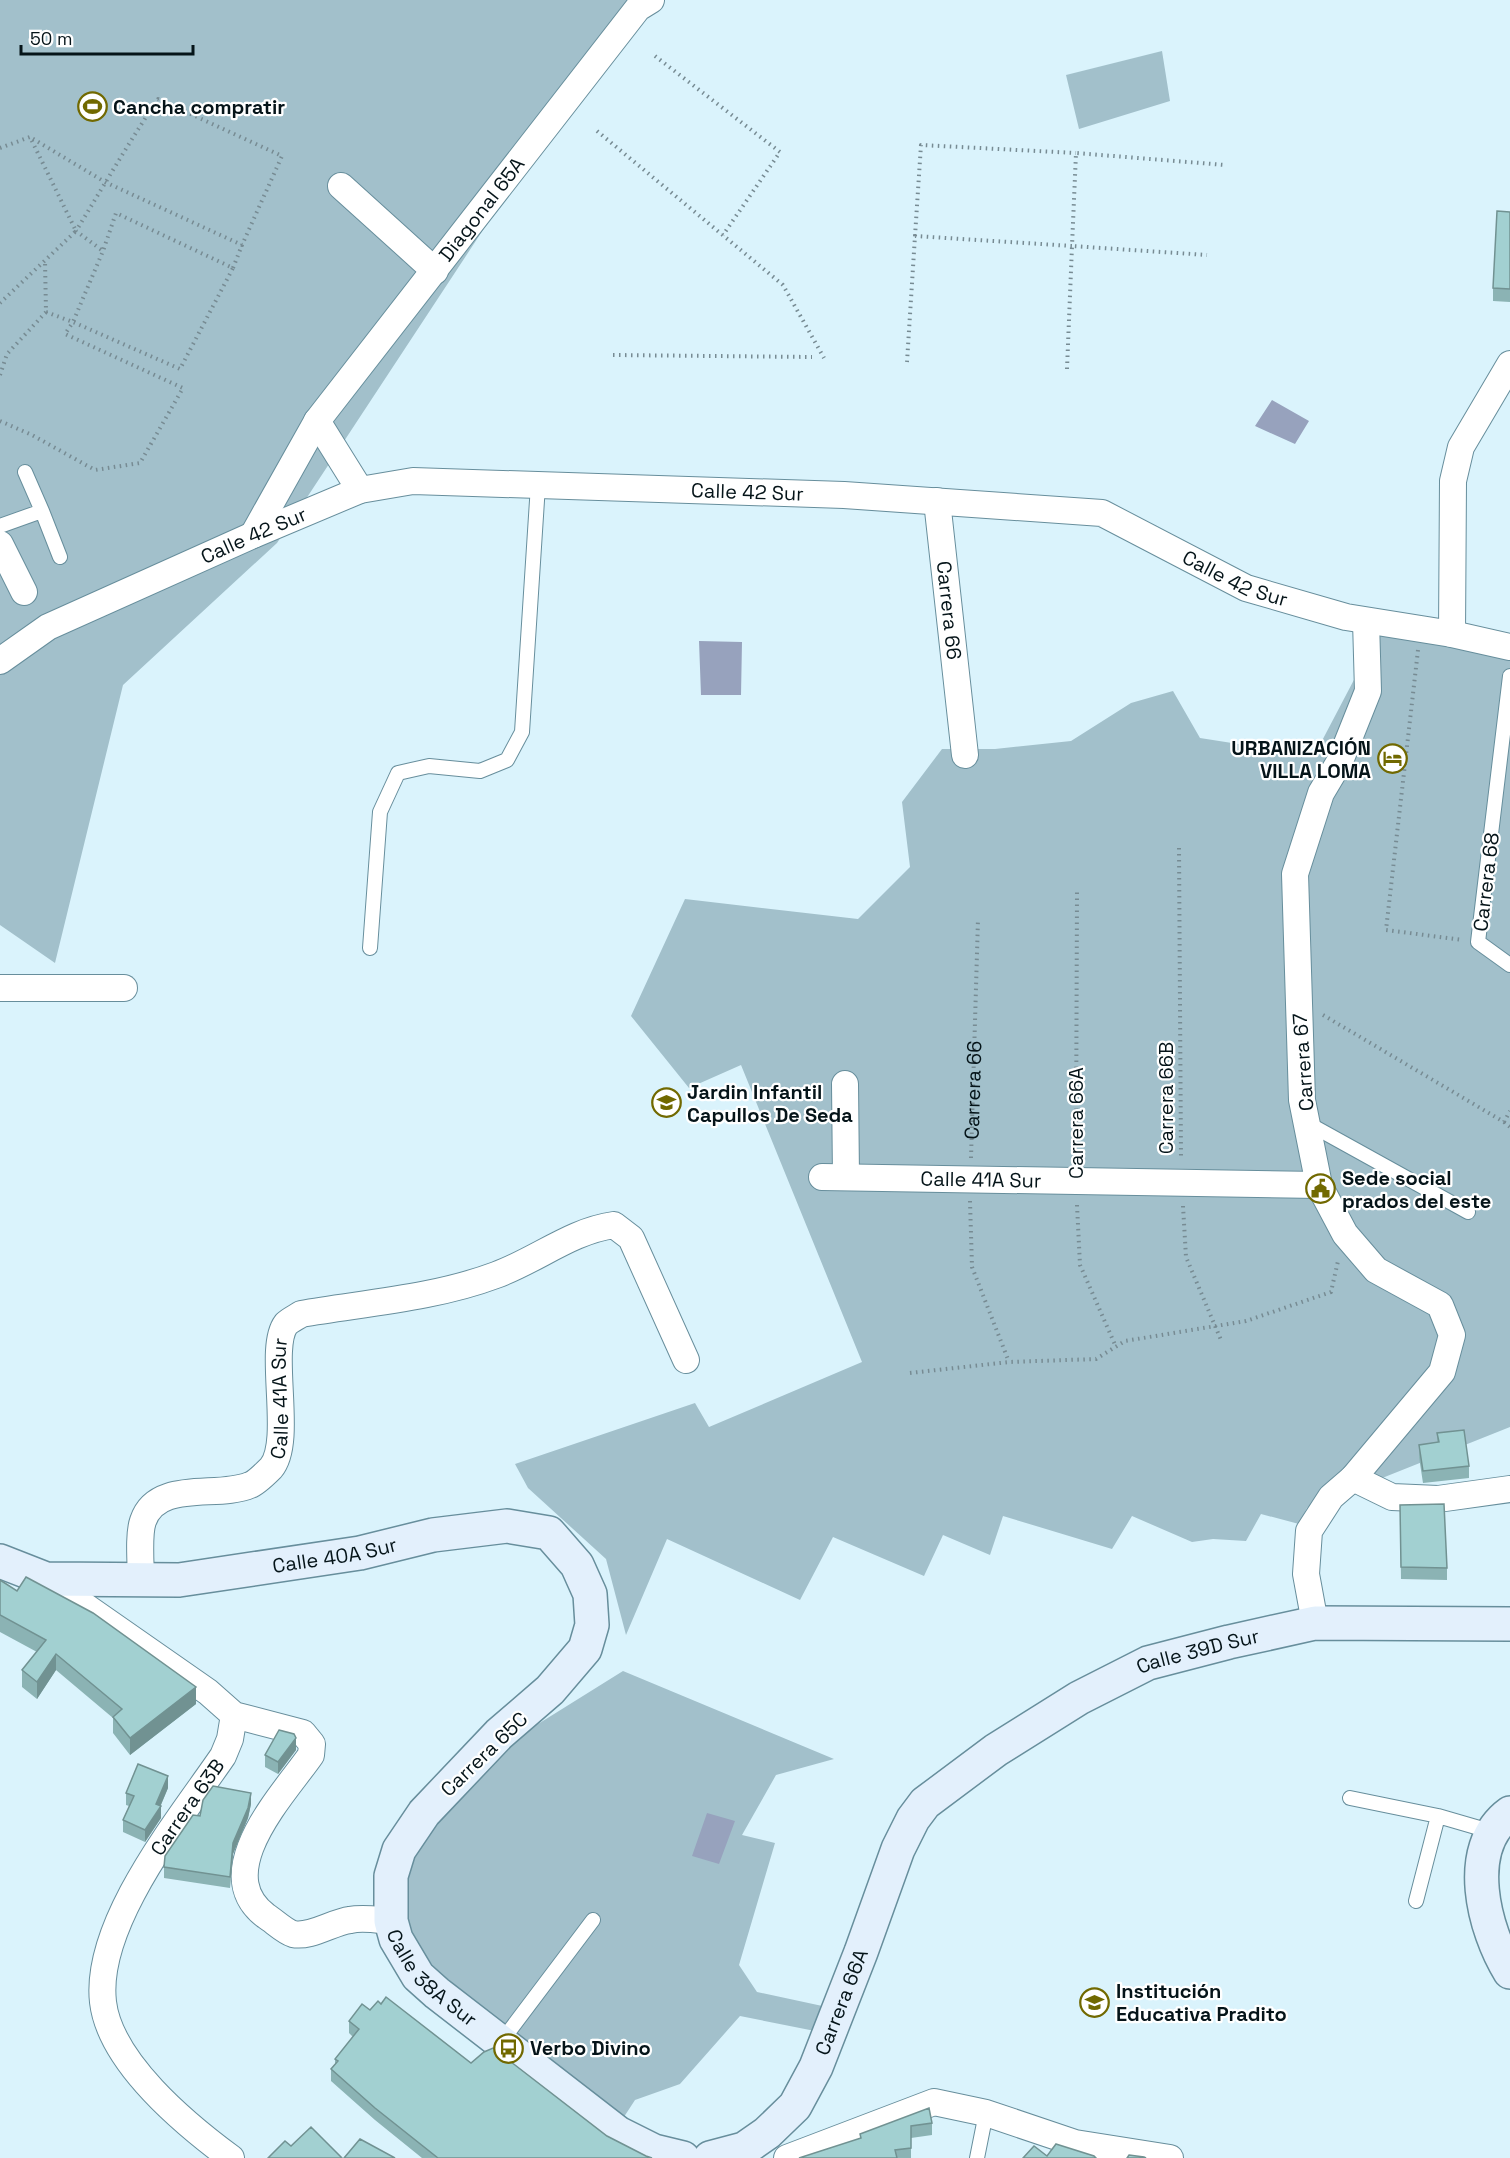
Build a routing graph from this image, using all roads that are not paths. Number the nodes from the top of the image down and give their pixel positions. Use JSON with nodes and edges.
{"nodes":[{"id":1,"x":651,"y":0,"type":"edge"},
{"id":2,"x":341,"y":186,"type":"dead end"},
{"id":3,"x":435,"y":271,"type":"junction"},
{"id":4,"x":1510,"y":364,"type":"edge"},
{"id":5,"x":317,"y":421,"type":"junction"},
{"id":6,"x":25,"y":472,"type":"dead end"},
{"id":7,"x":538,"y":485,"type":"junction"},
{"id":8,"x":360,"y":490,"type":"junction"},
{"id":9,"x":937,"y":501,"type":"junction"},
{"id":10,"x":42,"y":511,"type":"junction"},
{"id":11,"x":0,"y":526,"type":"edge"},
{"id":12,"x":253,"y":535,"type":"junction"},
{"id":13,"x":0,"y":544,"type":"edge"},
{"id":14,"x":60,"y":557,"type":"dead end"},
{"id":15,"x":24,"y":592,"type":"dead end"},
{"id":16,"x":1366,"y":621,"type":"junction"},
{"id":17,"x":1452,"y":634,"type":"junction"},
{"id":18,"x":1510,"y":647,"type":"edge"},
{"id":19,"x":0,"y":661,"type":"edge"},
{"id":20,"x":1510,"y":676,"type":"edge"},
{"id":21,"x":965,"y":755,"type":"dead end"},
{"id":22,"x":370,"y":948,"type":"dead end"},
{"id":23,"x":1510,"y":965,"type":"edge"},
{"id":24,"x":0,"y":988,"type":"edge"},
{"id":25,"x":124,"y":988,"type":"dead end"},
{"id":26,"x":844,"y":1084,"type":"dead end"},
{"id":27,"x":1309,"y":1124,"type":"junction"},
{"id":28,"x":1319,"y":1185,"type":"junction"},
{"id":29,"x":1468,"y":1212,"type":"dead end"},
{"id":30,"x":686,"y":1360,"type":"dead end"},
{"id":31,"x":1353,"y":1478,"type":"junction"},
{"id":32,"x":1510,"y":1489,"type":"edge"},
{"id":33,"x":0,"y":1561,"type":"edge"},
{"id":34,"x":46,"y":1579,"type":"junction"},
{"id":35,"x":141,"y":1581,"type":"junction"},
{"id":36,"x":590,"y":1594,"type":"joint"},
{"id":37,"x":1315,"y":1623,"type":"junction"},
{"id":38,"x":1510,"y":1624,"type":"edge"},
{"id":39,"x":234,"y":1715,"type":"junction"},
{"id":40,"x":1350,"y":1798,"type":"dead end"},
{"id":41,"x":925,"y":1803,"type":"joint"},
{"id":42,"x":1438,"y":1816,"type":"junction"},
{"id":43,"x":1502,"y":1822,"type":"edge"},
{"id":44,"x":1416,"y":1901,"type":"dead end"},
{"id":45,"x":593,"y":1920,"type":"dead end"},
{"id":46,"x":391,"y":1921,"type":"junction"},
{"id":47,"x":1510,"y":1972,"type":"edge"},
{"id":48,"x":501,"y":2042,"type":"junction"},
{"id":49,"x":986,"y":2113,"type":"junction"},
{"id":50,"x":231,"y":2158,"type":"edge"},
{"id":51,"x":683,"y":2158,"type":"edge"},
{"id":52,"x":710,"y":2158,"type":"edge"},
{"id":53,"x":787,"y":2158,"type":"edge"},
{"id":54,"x":977,"y":2158,"type":"edge"},
{"id":55,"x":1170,"y":2158,"type":"edge"}],
"edges":[{"from":1,"to":3,"type":"street","name":"Diagonal 65A"},
{"from":2,"to":3,"type":"street"},
{"from":3,"to":5,"type":"street","name":"Diagonal 65A"},
{"from":4,"to":17,"type":"street"},
{"from":5,"to":8,"type":"street"},
{"from":5,"to":12,"type":"street","name":"Diagonal 65A"},
{"from":6,"to":10,"type":"lane"},
{"from":7,"to":8,"type":"street","name":"Calle 42 Sur"},
{"from":7,"to":9,"type":"street","name":"Calle 42 Sur"},
{"from":7,"to":22,"type":"lane"},
{"from":8,"to":12,"type":"street","name":"Calle 42 Sur"},
{"from":9,"to":16,"type":"street","name":"Calle 42 Sur"},
{"from":9,"to":21,"type":"street","name":"Carrera 66"},
{"from":10,"to":11,"type":"lane"},
{"from":10,"to":14,"type":"lane"},
{"from":12,"to":19,"type":"street","name":"Calle 42 Sur"},
{"from":13,"to":15,"type":"street"},
{"from":16,"to":17,"type":"street","name":"Calle 42 Sur"},
{"from":16,"to":27,"type":"street","name":"Carrera 67"},
{"from":17,"to":18,"type":"street","name":"Calle 42 Sur"},
{"from":20,"to":23,"type":"lane","name":"Carrera 68"},
{"from":24,"to":25,"type":"street"},
{"from":26,"to":28,"type":"street","name":"Calle 41A Sur"},
{"from":27,"to":28,"type":"street","name":"Carrera 67"},
{"from":27,"to":29,"type":"lane"},
{"from":28,"to":31,"type":"street","name":"Carrera 67"},
{"from":30,"to":35,"type":"street","name":"Calle 41A Sur"},
{"from":31,"to":32,"type":"street"},
{"from":31,"to":37,"type":"street","name":"Carrera 67"},
{"from":33,"to":34,"type":"main road"},
{"from":34,"to":35,"type":"main road","name":"Calle 40A Sur"},
{"from":34,"to":39,"type":"street"},
{"from":35,"to":36,"type":"main road","name":"Calle 40A Sur"},
{"from":36,"to":46,"type":"main road","name":"Carrera 65C"},
{"from":37,"to":38,"type":"main road","name":"Calle 39D Sur"},
{"from":37,"to":41,"type":"main road","name":"Calle 39D Sur"},
{"from":39,"to":46,"type":"street","name":"Calle 38A Sur"},
{"from":39,"to":50,"type":"street","name":"Carrera 63B"},
{"from":40,"to":42,"type":"lane"},
{"from":41,"to":52,"type":"main road","name":"Carrera 66A"},
{"from":42,"to":43,"type":"lane"},
{"from":42,"to":44,"type":"lane"},
{"from":43,"to":47,"type":"main road"},
{"from":45,"to":48,"type":"lane"},
{"from":46,"to":48,"type":"main road","name":"Calle 38A Sur"},
{"from":48,"to":51,"type":"main road","name":"Calle 38A Sur"},
{"from":49,"to":53,"type":"street"},
{"from":49,"to":54,"type":"lane"},
{"from":49,"to":55,"type":"street"}]}
